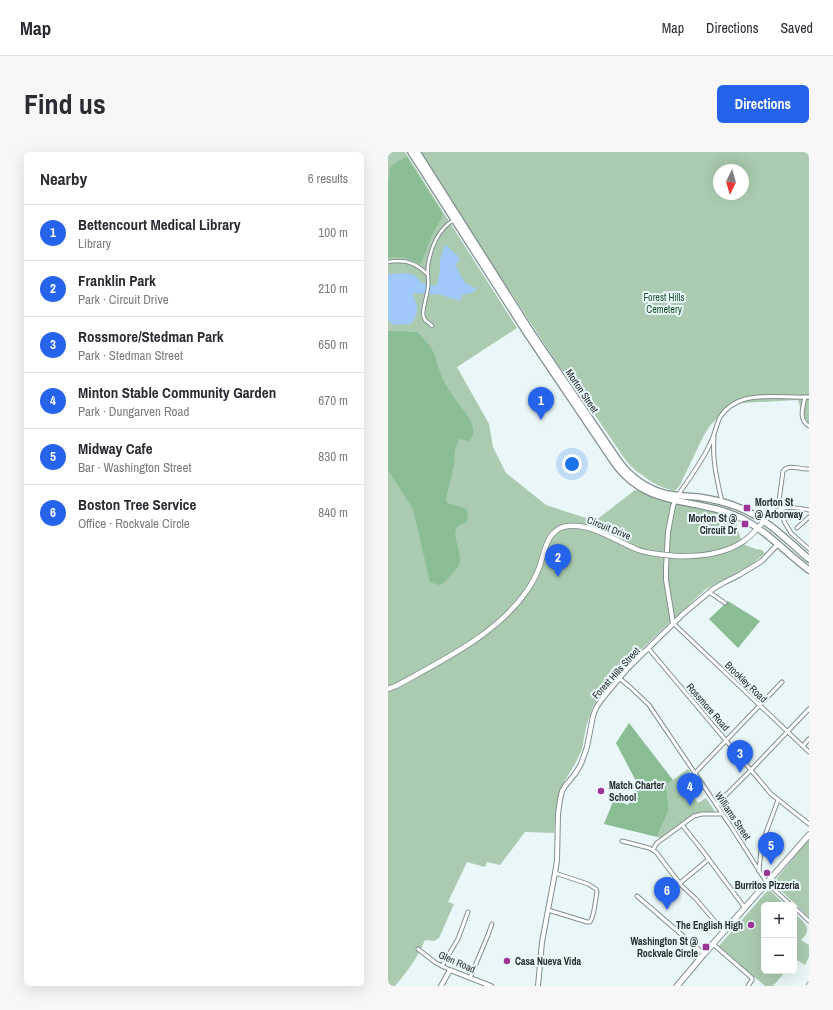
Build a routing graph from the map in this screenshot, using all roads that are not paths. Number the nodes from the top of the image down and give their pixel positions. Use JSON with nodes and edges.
{"nodes":[{"id":1,"x":411,"y":152,"type":"edge"},
{"id":2,"x":417,"y":152,"type":"edge"},
{"id":3,"x":454,"y":220,"type":"junction"},
{"id":4,"x":388,"y":262,"type":"edge"},
{"id":5,"x":428,"y":275,"type":"junction"},
{"id":6,"x":432,"y":326,"type":"dead end"},
{"id":7,"x":805,"y":397,"type":"junction"},
{"id":8,"x":809,"y":397,"type":"edge"},
{"id":9,"x":809,"y":426,"type":"edge"},
{"id":10,"x":716,"y":431,"type":"junction"},
{"id":11,"x":809,"y":469,"type":"edge"},
{"id":12,"x":677,"y":498,"type":"junction"},
{"id":13,"x":722,"y":502,"type":"junction"},
{"id":14,"x":780,"y":509,"type":"junction"},
{"id":15,"x":809,"y":510,"type":"edge"},
{"id":16,"x":809,"y":517,"type":"edge"},
{"id":17,"x":764,"y":522,"type":"junction"},
{"id":18,"x":758,"y":528,"type":"junction"},
{"id":19,"x":797,"y":528,"type":"dead end"},
{"id":20,"x":778,"y":544,"type":"junction"},
{"id":21,"x":809,"y":549,"type":"edge"},
{"id":22,"x":809,"y":559,"type":"edge"},
{"id":23,"x":809,"y":570,"type":"edge"},
{"id":24,"x":709,"y":592,"type":"junction"},
{"id":25,"x":725,"y":603,"type":"dead end"},
{"id":26,"x":673,"y":623,"type":"junction"},
{"id":27,"x":648,"y":648,"type":"junction"},
{"id":28,"x":619,"y":678,"type":"junction"},
{"id":29,"x":782,"y":682,"type":"dead end"},
{"id":30,"x":388,"y":689,"type":"edge"},
{"id":31,"x":760,"y":706,"type":"junction"},
{"id":32,"x":809,"y":709,"type":"edge"},
{"id":33,"x":788,"y":732,"type":"junction"},
{"id":34,"x":809,"y":739,"type":"edge"},
{"id":35,"x":726,"y":740,"type":"junction"},
{"id":36,"x":803,"y":746,"type":"junction"},
{"id":37,"x":809,"y":752,"type":"edge"},
{"id":38,"x":751,"y":770,"type":"junction"},
{"id":39,"x":694,"y":773,"type":"junction"},
{"id":40,"x":778,"y":800,"type":"junction"},
{"id":41,"x":716,"y":805,"type":"junction"},
{"id":42,"x":721,"y":814,"type":"junction"},
{"id":43,"x":809,"y":824,"type":"edge"},
{"id":44,"x":682,"y":825,"type":"junction"},
{"id":45,"x":809,"y":835,"type":"edge"},
{"id":46,"x":622,"y":841,"type":"dead end"},
{"id":47,"x":653,"y":850,"type":"junction"},
{"id":48,"x":709,"y":859,"type":"junction"},
{"id":49,"x":759,"y":871,"type":"junction"},
{"id":50,"x":555,"y":873,"type":"junction"},
{"id":51,"x":680,"y":882,"type":"junction"},
{"id":52,"x":767,"y":883,"type":"junction"},
{"id":53,"x":637,"y":896,"type":"dead end"},
{"id":54,"x":788,"y":902,"type":"edge"},
{"id":55,"x":745,"y":908,"type":"junction"},
{"id":56,"x":548,"y":910,"type":"junction"},
{"id":57,"x":797,"y":911,"type":"edge"},
{"id":58,"x":468,"y":912,"type":"dead end"},
{"id":59,"x":809,"y":921,"type":"edge"},
{"id":60,"x":492,"y":924,"type":"dead end"},
{"id":61,"x":724,"y":932,"type":"junction"},
{"id":62,"x":713,"y":944,"type":"junction"},
{"id":63,"x":418,"y":949,"type":"dead end"},
{"id":64,"x":704,"y":954,"type":"junction"},
{"id":65,"x":442,"y":966,"type":"junction"},
{"id":66,"x":450,"y":970,"type":"junction"},
{"id":67,"x":470,"y":978,"type":"junction"},
{"id":68,"x":441,"y":986,"type":"edge"},
{"id":69,"x":491,"y":986,"type":"edge"},
{"id":70,"x":538,"y":986,"type":"edge"},
{"id":71,"x":677,"y":986,"type":"edge"},
{"id":72,"x":748,"y":986,"type":"edge"}],
"edges":[{"from":1,"to":3,"type":"highway","name":"Morton Street"},
{"from":2,"to":12,"type":"highway","name":"Morton Street"},
{"from":3,"to":5,"type":"street"},
{"from":3,"to":12,"type":"highway","name":"Morton Street"},
{"from":4,"to":5,"type":"street"},
{"from":5,"to":6,"type":"street"},
{"from":7,"to":8,"type":"street"},
{"from":7,"to":9,"type":"street"},
{"from":7,"to":10,"type":"street"},
{"from":10,"to":12,"type":"street"},
{"from":10,"to":13,"type":"street"},
{"from":11,"to":14,"type":"street"},
{"from":12,"to":13,"type":"highway","name":"Morton Street"},
{"from":12,"to":18,"type":"highway","name":"Morton Street"},
{"from":12,"to":26,"type":"street"},
{"from":13,"to":17,"type":"highway","name":"Morton Street"},
{"from":14,"to":15,"type":"street"},
{"from":14,"to":17,"type":"street"},
{"from":14,"to":21,"type":"street"},
{"from":16,"to":19,"type":"street"},
{"from":17,"to":18,"type":"main road","name":"Circuit Drive"},
{"from":17,"to":22,"type":"highway","name":"Morton Street"},
{"from":18,"to":20,"type":"highway","name":"Morton Street"},
{"from":18,"to":30,"type":"main road","name":"Circuit Drive","bridge":true},
{"from":20,"to":23,"type":"highway","name":"Morton Street"},
{"from":20,"to":24,"type":"street","name":"Forest Hills Street"},
{"from":24,"to":25,"type":"street"},
{"from":24,"to":26,"type":"street","name":"Forest Hills Street"},
{"from":26,"to":27,"type":"street","name":"Forest Hills Street"},
{"from":26,"to":31,"type":"street","name":"Brookley Road"},
{"from":27,"to":28,"type":"street","name":"Forest Hills Street"},
{"from":27,"to":35,"type":"street","name":"Rossmore Road"},
{"from":28,"to":39,"type":"street","name":"Williams Street"},
{"from":28,"to":50,"type":"street","name":"Forest Hills Street"},
{"from":29,"to":31,"type":"street"},
{"from":31,"to":33,"type":"street","name":"Brookley Road"},
{"from":31,"to":35,"type":"street"},
{"from":32,"to":33,"type":"street"},
{"from":33,"to":36,"type":"street","name":"Brookley Road"},
{"from":33,"to":38,"type":"street"},
{"from":34,"to":36,"type":"street"},
{"from":35,"to":38,"type":"street","name":"Rossmore Road"},
{"from":35,"to":39,"type":"street"},
{"from":36,"to":37,"type":"street","name":"Brookley Road"},
{"from":38,"to":40,"type":"street","name":"Rossmore Road"},
{"from":38,"to":41,"type":"street"},
{"from":39,"to":41,"type":"street","name":"Williams Street"},
{"from":40,"to":43,"type":"street","name":"Rossmore Road"},
{"from":40,"to":49,"type":"street"},
{"from":41,"to":42,"type":"street","name":"Williams Street"},
{"from":42,"to":44,"type":"street"},
{"from":42,"to":49,"type":"street","name":"Williams Street"},
{"from":44,"to":47,"type":"street"},
{"from":44,"to":48,"type":"street"},
{"from":45,"to":52,"type":"main road"},
{"from":46,"to":47,"type":"street"},
{"from":47,"to":51,"type":"street"},
{"from":48,"to":51,"type":"street"},
{"from":48,"to":55,"type":"street"},
{"from":49,"to":52,"type":"street","name":"Williams Street"},
{"from":50,"to":56,"type":"street","name":"Forest Hills Street"},
{"from":50,"to":56,"type":"street"},
{"from":51,"to":61,"type":"street"},
{"from":52,"to":54,"type":"street","name":"Williams Street"},
{"from":52,"to":55,"type":"main road"},
{"from":53,"to":64,"type":"street"},
{"from":55,"to":61,"type":"main road"},
{"from":56,"to":70,"type":"street","name":"Forest Hills Street"},
{"from":57,"to":59,"type":"street"},
{"from":58,"to":65,"type":"street"},
{"from":60,"to":67,"type":"street"},
{"from":61,"to":62,"type":"main road"},
{"from":62,"to":64,"type":"main road"},
{"from":62,"to":72,"type":"street"},
{"from":63,"to":65,"type":"street","name":"Glen Road"},
{"from":64,"to":71,"type":"main road"},
{"from":65,"to":66,"type":"street","name":"Glen Road"},
{"from":66,"to":67,"type":"street","name":"Glen Road"},
{"from":66,"to":68,"type":"street"},
{"from":67,"to":69,"type":"street","name":"Glen Road"}]}
